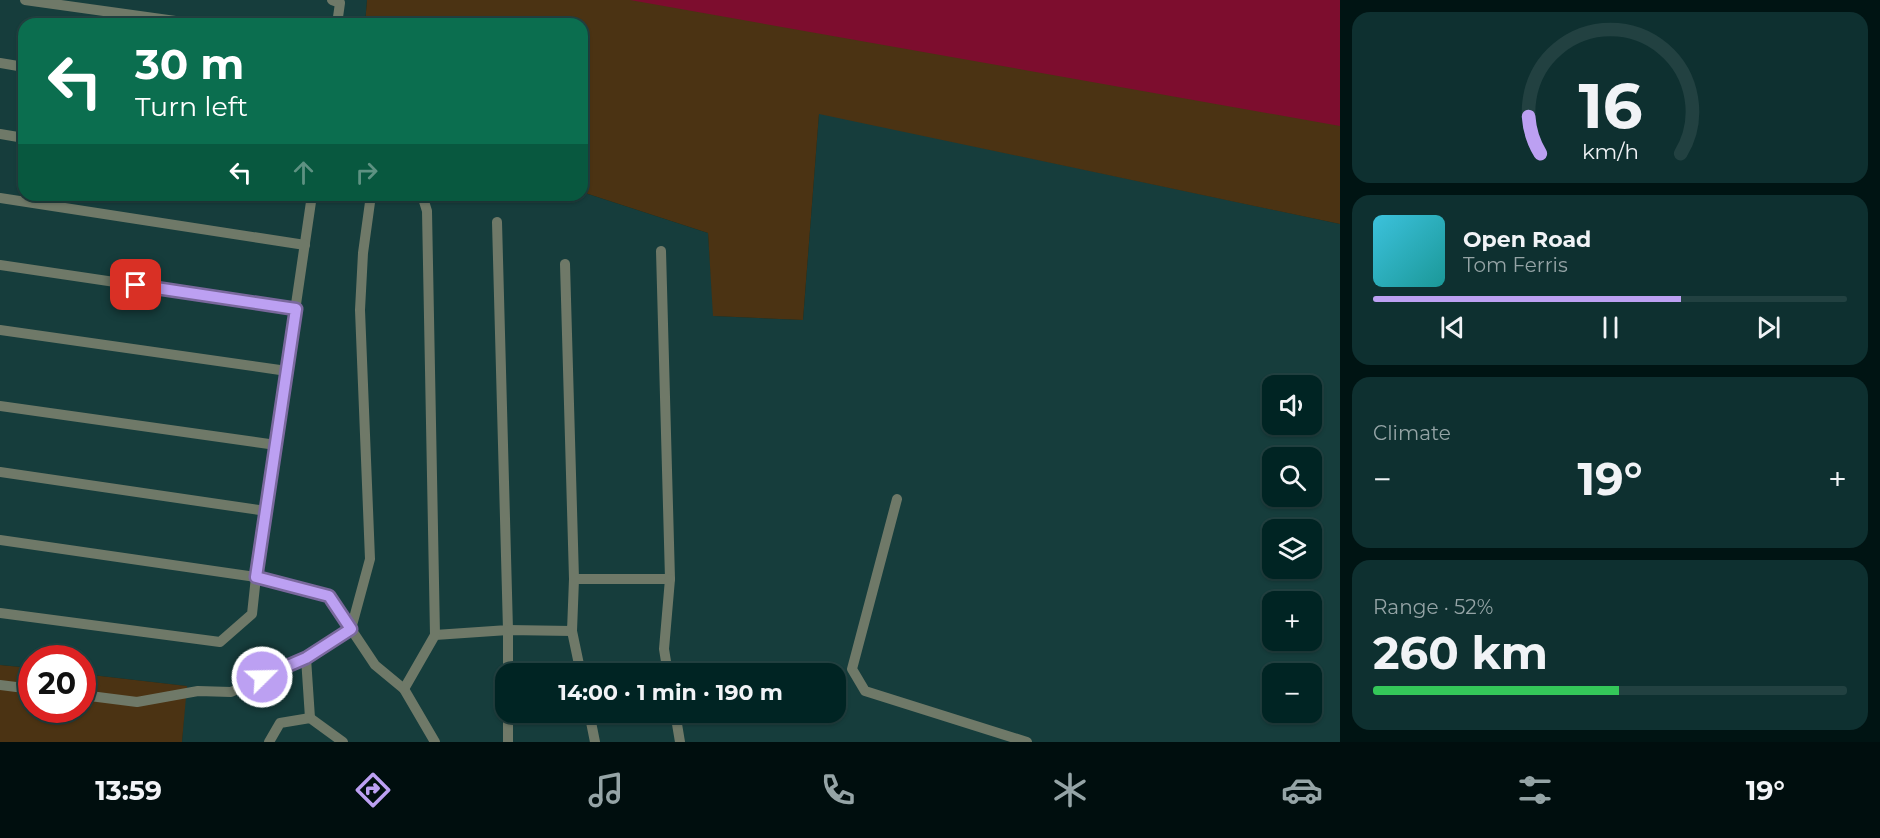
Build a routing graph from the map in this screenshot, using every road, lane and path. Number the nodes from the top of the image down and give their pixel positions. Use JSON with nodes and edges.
{"nodes":[{"id":1,"x":25,"y":0,"type":"edge"},
{"id":2,"x":332,"y":0,"type":"edge"},
{"id":3,"x":154,"y":18,"type":"edge"},
{"id":4,"x":338,"y":18,"type":"edge"},
{"id":5,"x":0,"y":63,"type":"edge"},
{"id":6,"x":18,"y":66,"type":"edge"},
{"id":7,"x":0,"y":134,"type":"edge"},
{"id":8,"x":18,"y":137,"type":"edge"},
{"id":9,"x":0,"y":198,"type":"edge"},
{"id":10,"x":18,"y":201,"type":"edge"},
{"id":11,"x":19,"y":201,"type":"edge"},
{"id":12,"x":311,"y":201,"type":"edge"},
{"id":13,"x":370,"y":201,"type":"edge"},
{"id":14,"x":424,"y":201,"type":"edge"},
{"id":15,"x":497,"y":222,"type":"dead end"},
{"id":16,"x":305,"y":245,"type":"junction"},
{"id":17,"x":661,"y":252,"type":"dead end"},
{"id":18,"x":565,"y":264,"type":"dead end"},
{"id":19,"x":0,"y":265,"type":"edge"},
{"id":20,"x":296,"y":309,"type":"junction"},
{"id":21,"x":0,"y":330,"type":"edge"},
{"id":22,"x":287,"y":371,"type":"junction"},
{"id":23,"x":0,"y":406,"type":"edge"},
{"id":24,"x":276,"y":445,"type":"junction"},
{"id":25,"x":0,"y":472,"type":"edge"},
{"id":26,"x":897,"y":499,"type":"dead end"},
{"id":27,"x":267,"y":511,"type":"junction"},
{"id":28,"x":0,"y":540,"type":"edge"},
{"id":29,"x":256,"y":577,"type":"junction"},
{"id":30,"x":574,"y":579,"type":"junction"},
{"id":31,"x":670,"y":579,"type":"junction"},
{"id":32,"x":0,"y":613,"type":"edge"},
{"id":33,"x":351,"y":629,"type":"junction"},
{"id":34,"x":508,"y":630,"type":"junction"},
{"id":35,"x":572,"y":631,"type":"junction"},
{"id":36,"x":435,"y":635,"type":"junction"},
{"id":37,"x":306,"y":658,"type":"junction"},
{"id":38,"x":508,"y":663,"type":"edge"},
{"id":39,"x":579,"y":663,"type":"edge"},
{"id":40,"x":666,"y":663,"type":"edge"},
{"id":41,"x":0,"y":685,"type":"edge"},
{"id":42,"x":18,"y":687,"type":"edge"},
{"id":43,"x":404,"y":689,"type":"junction"},
{"id":44,"x":96,"y":697,"type":"edge"},
{"id":45,"x":310,"y":718,"type":"junction"},
{"id":46,"x":508,"y":723,"type":"edge"},
{"id":47,"x":591,"y":723,"type":"edge"},
{"id":48,"x":677,"y":723,"type":"edge"},
{"id":49,"x":269,"y":742,"type":"edge"},
{"id":50,"x":343,"y":742,"type":"edge"},
{"id":51,"x":435,"y":742,"type":"edge"},
{"id":52,"x":508,"y":742,"type":"edge"},
{"id":53,"x":595,"y":742,"type":"edge"},
{"id":54,"x":680,"y":742,"type":"edge"},
{"id":55,"x":1028,"y":742,"type":"edge"}],
"edges":[{"from":1,"to":3,"type":"lane"},
{"from":2,"to":4,"type":"lane"},
{"from":5,"to":6,"type":"lane"},
{"from":7,"to":8,"type":"lane"},
{"from":9,"to":10,"type":"lane"},
{"from":11,"to":16,"type":"lane"},
{"from":12,"to":16,"type":"lane"},
{"from":13,"to":33,"type":"lane"},
{"from":14,"to":36,"type":"lane"},
{"from":15,"to":34,"type":"lane"},
{"from":16,"to":20,"type":"lane"},
{"from":17,"to":31,"type":"lane"},
{"from":18,"to":30,"type":"lane"},
{"from":19,"to":20,"type":"lane"},
{"from":20,"to":22,"type":"lane"},
{"from":21,"to":22,"type":"lane"},
{"from":22,"to":24,"type":"lane"},
{"from":23,"to":24,"type":"lane"},
{"from":24,"to":27,"type":"lane"},
{"from":25,"to":27,"type":"lane"},
{"from":26,"to":55,"type":"lane"},
{"from":27,"to":29,"type":"lane"},
{"from":28,"to":29,"type":"lane"},
{"from":29,"to":32,"type":"lane"},
{"from":29,"to":33,"type":"lane"},
{"from":30,"to":31,"type":"lane"},
{"from":30,"to":35,"type":"lane"},
{"from":31,"to":40,"type":"lane"},
{"from":33,"to":37,"type":"lane"},
{"from":33,"to":43,"type":"lane"},
{"from":34,"to":35,"type":"lane"},
{"from":34,"to":36,"type":"lane"},
{"from":34,"to":38,"type":"lane"},
{"from":35,"to":39,"type":"lane"},
{"from":36,"to":43,"type":"lane"},
{"from":37,"to":44,"type":"lane"},
{"from":37,"to":45,"type":"lane"},
{"from":41,"to":42,"type":"lane"},
{"from":43,"to":51,"type":"lane"},
{"from":45,"to":49,"type":"lane"},
{"from":45,"to":50,"type":"lane"},
{"from":46,"to":52,"type":"lane"},
{"from":47,"to":53,"type":"lane"},
{"from":48,"to":54,"type":"lane"}]}
